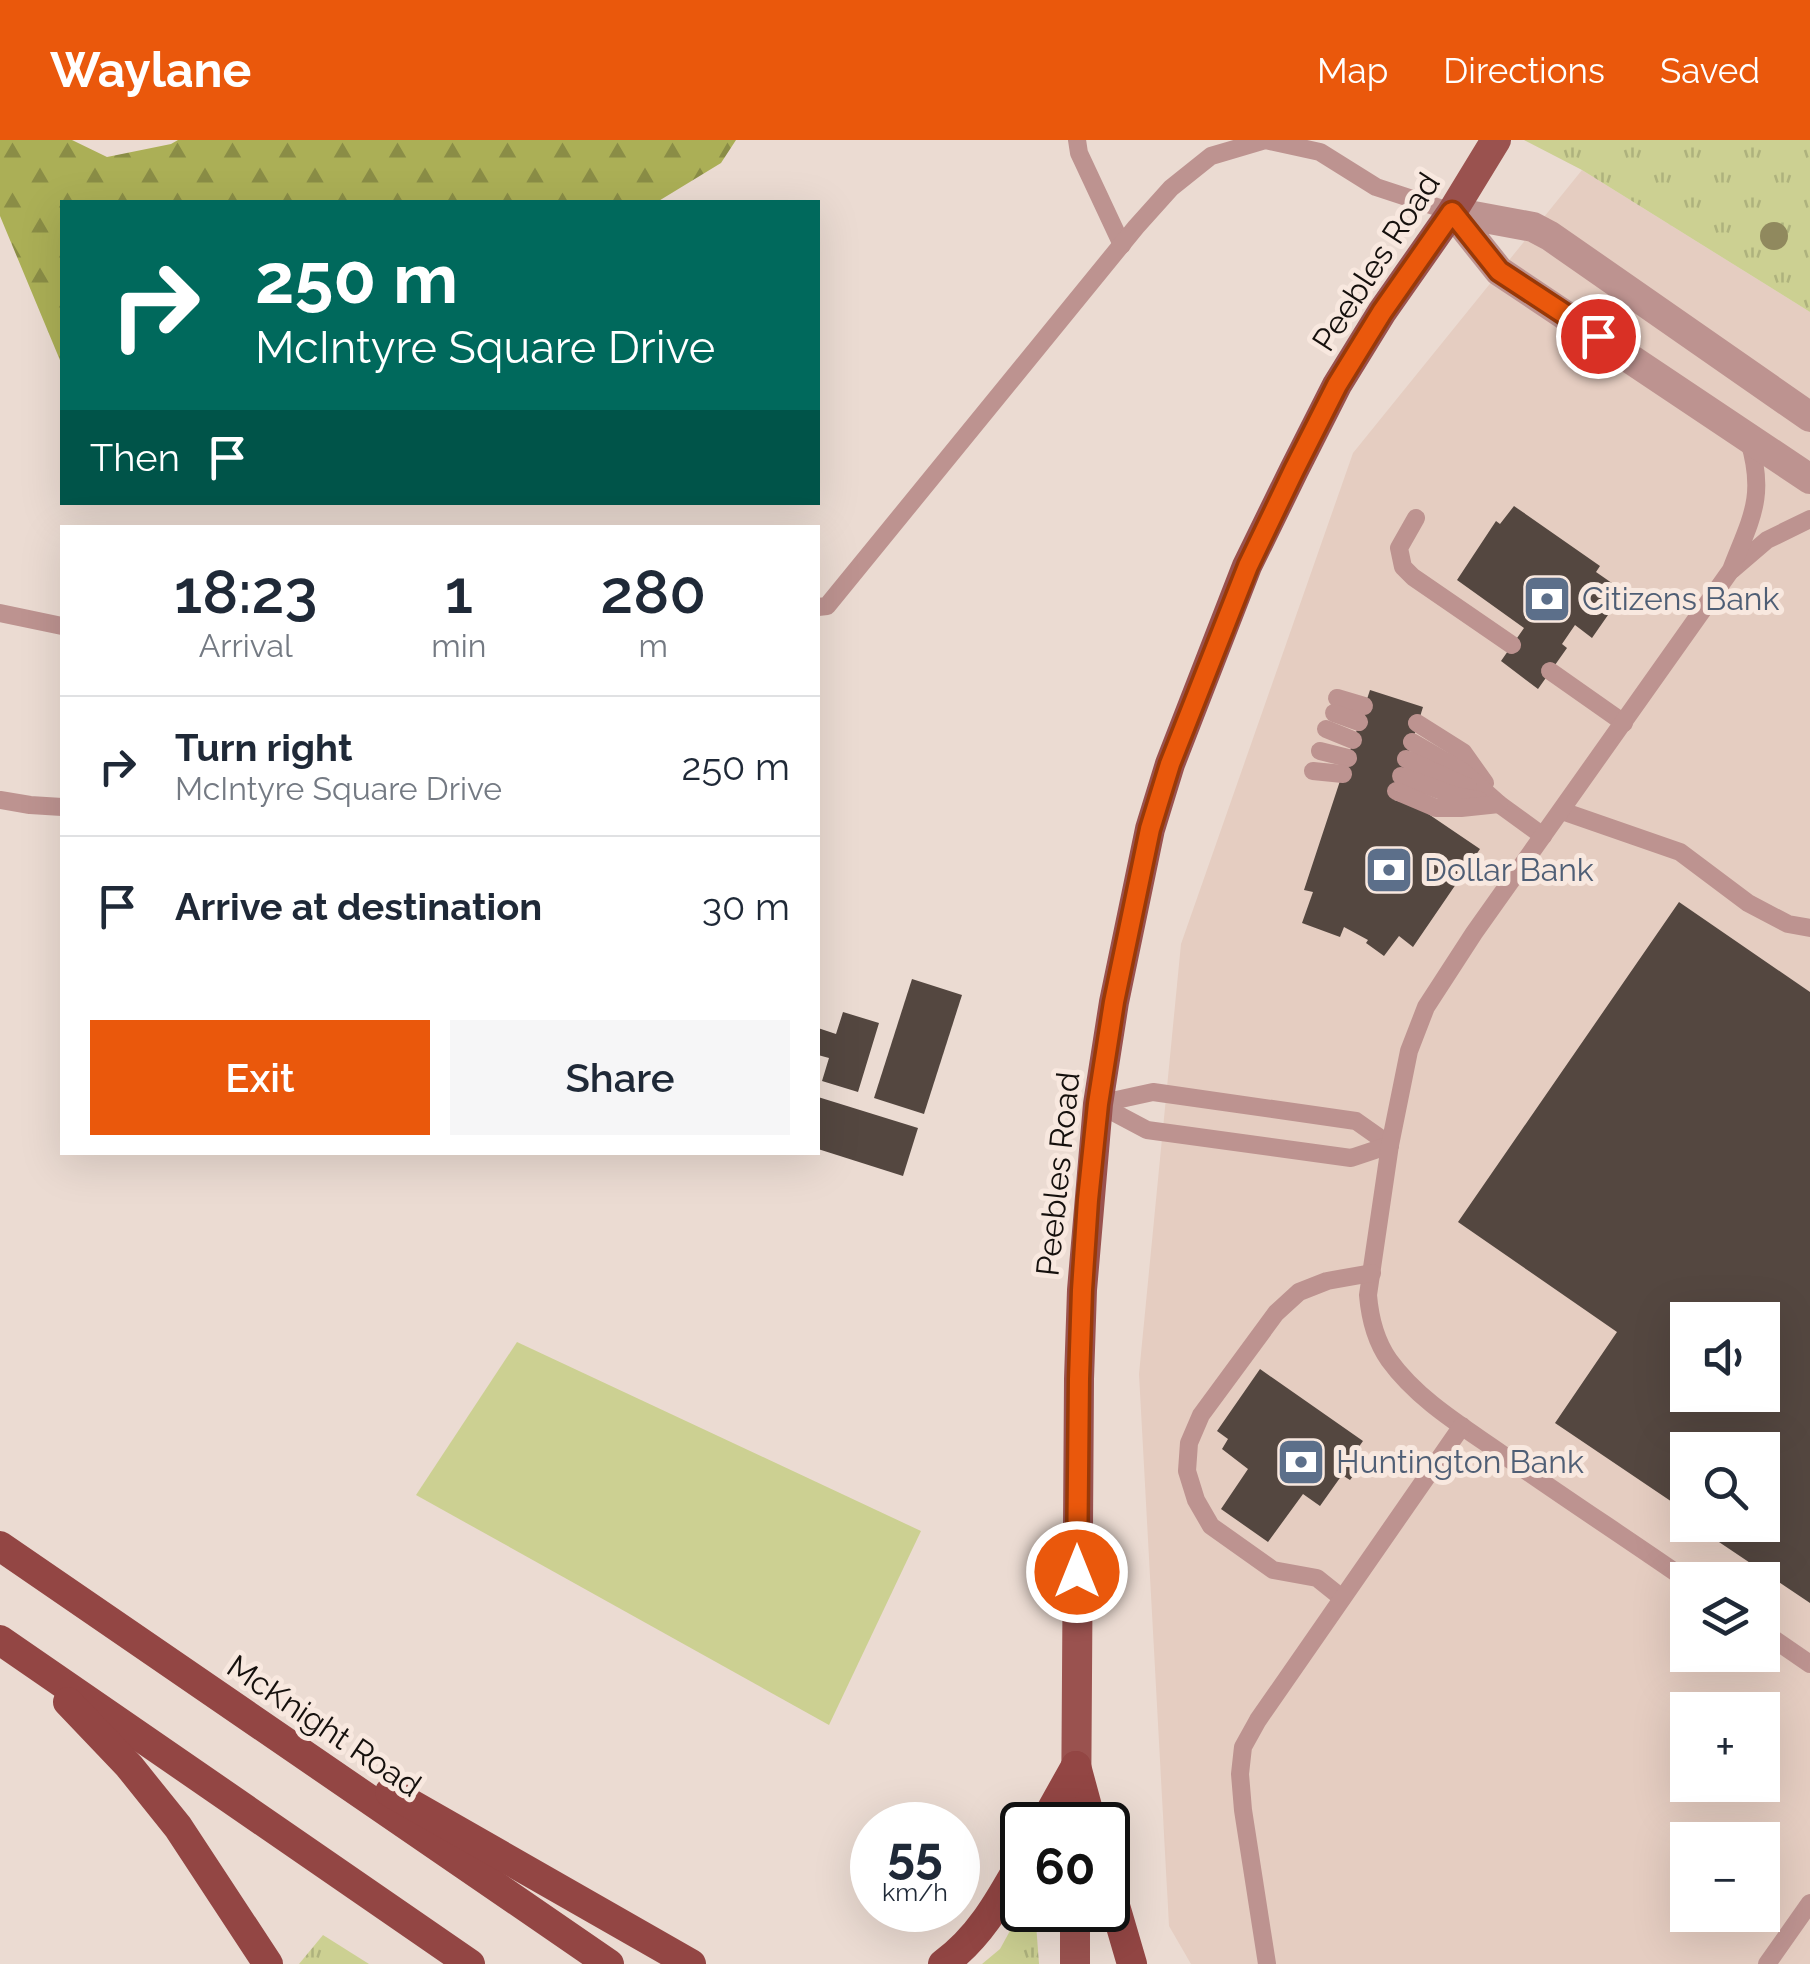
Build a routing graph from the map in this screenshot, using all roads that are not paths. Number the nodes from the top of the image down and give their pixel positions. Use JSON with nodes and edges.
{"nodes":[{"id":1,"x":1077,"y":140,"type":"edge"},
{"id":2,"x":1496,"y":140,"type":"edge"},
{"id":3,"x":1452,"y":212,"type":"junction"},
{"id":4,"x":1122,"y":245,"type":"junction"},
{"id":5,"x":1810,"y":417,"type":"edge"},
{"id":6,"x":1749,"y":440,"type":"junction"},
{"id":7,"x":1810,"y":479,"type":"edge"},
{"id":8,"x":1416,"y":518,"type":"dead end"},
{"id":9,"x":1810,"y":519,"type":"edge"},
{"id":10,"x":1732,"y":570,"type":"junction"},
{"id":11,"x":820,"y":607,"type":"edge"},
{"id":12,"x":0,"y":613,"type":"edge"},
{"id":13,"x":60,"y":626,"type":"edge"},
{"id":14,"x":1512,"y":645,"type":"dead end"},
{"id":15,"x":1550,"y":671,"type":"dead end"},
{"id":16,"x":1624,"y":723,"type":"junction"},
{"id":17,"x":1353,"y":740,"type":"junction"},
{"id":18,"x":1320,"y":751,"type":"dead end"},
{"id":19,"x":1406,"y":758,"type":"junction"},
{"id":20,"x":1314,"y":771,"type":"dead end"},
{"id":21,"x":0,"y":800,"type":"edge"},
{"id":22,"x":1499,"y":804,"type":"junction"},
{"id":23,"x":60,"y":807,"type":"edge"},
{"id":24,"x":1562,"y":811,"type":"junction"},
{"id":25,"x":1544,"y":836,"type":"junction"},
{"id":26,"x":1810,"y":928,"type":"edge"},
{"id":27,"x":1098,"y":1104,"type":"junction"},
{"id":28,"x":1390,"y":1145,"type":"junction"},
{"id":29,"x":1372,"y":1274,"type":"junction"},
{"id":30,"x":1462,"y":1426,"type":"junction"},
{"id":31,"x":0,"y":1546,"type":"edge"},
{"id":32,"x":1670,"y":1568,"type":"edge"},
{"id":33,"x":1342,"y":1598,"type":"junction"},
{"id":34,"x":0,"y":1640,"type":"edge"},
{"id":35,"x":1780,"y":1643,"type":"edge"},
{"id":36,"x":29,"y":1660,"type":"junction"},
{"id":37,"x":1810,"y":1664,"type":"edge"},
{"id":38,"x":205,"y":1687,"type":"junction"},
{"id":39,"x":1076,"y":1766,"type":"junction"},
{"id":40,"x":1055,"y":1802,"type":"edge"},
{"id":41,"x":1076,"y":1802,"type":"edge"},
{"id":42,"x":1086,"y":1802,"type":"edge"},
{"id":43,"x":1000,"y":1899,"type":"edge"},
{"id":44,"x":1810,"y":1902,"type":"edge"},
{"id":45,"x":1076,"y":1932,"type":"edge"},
{"id":46,"x":1123,"y":1932,"type":"edge"},
{"id":47,"x":268,"y":1964,"type":"edge"},
{"id":48,"x":470,"y":1964,"type":"edge"},
{"id":49,"x":608,"y":1964,"type":"edge"},
{"id":50,"x":691,"y":1964,"type":"edge"},
{"id":51,"x":943,"y":1964,"type":"edge"},
{"id":52,"x":1075,"y":1964,"type":"edge"},
{"id":53,"x":1132,"y":1964,"type":"edge"},
{"id":54,"x":1267,"y":1964,"type":"edge"},
{"id":55,"x":1767,"y":1964,"type":"edge"}],
"edges":[{"from":1,"to":4,"type":"lane"},
{"from":2,"to":3,"type":"main road","name":"Peebles Road"},
{"from":3,"to":4,"type":"lane"},
{"from":3,"to":5,"type":"street"},
{"from":3,"to":6,"type":"street"},
{"from":3,"to":27,"type":"main road","name":"Peebles Road"},
{"from":4,"to":11,"type":"lane"},
{"from":6,"to":7,"type":"street"},
{"from":6,"to":10,"type":"lane"},
{"from":8,"to":14,"type":"lane"},
{"from":9,"to":10,"type":"lane"},
{"from":10,"to":16,"type":"lane"},
{"from":12,"to":13,"type":"lane"},
{"from":15,"to":16,"type":"lane"},
{"from":16,"to":24,"type":"lane"},
{"from":17,"to":17,"type":"lane"},
{"from":17,"to":18,"type":"lane"},
{"from":17,"to":20,"type":"lane"},
{"from":19,"to":22,"type":"lane"},
{"from":19,"to":22,"type":"lane"},
{"from":19,"to":22,"type":"lane"},
{"from":21,"to":23,"type":"lane"},
{"from":22,"to":25,"type":"lane"},
{"from":24,"to":25,"type":"lane"},
{"from":24,"to":26,"type":"lane"},
{"from":25,"to":28,"type":"lane"},
{"from":27,"to":28,"type":"lane"},
{"from":27,"to":28,"type":"lane"},
{"from":27,"to":39,"type":"main road","name":"Peebles Road"},
{"from":28,"to":29,"type":"lane"},
{"from":29,"to":30,"type":"lane"},
{"from":29,"to":33,"type":"lane"},
{"from":30,"to":32,"type":"lane"},
{"from":30,"to":33,"type":"lane"},
{"from":31,"to":38,"type":"highway","name":"McKnight Road"},
{"from":33,"to":54,"type":"lane"},
{"from":34,"to":36,"type":"highway"},
{"from":35,"to":37,"type":"lane"},
{"from":36,"to":47,"type":"highway"},
{"from":36,"to":48,"type":"highway"},
{"from":38,"to":49,"type":"highway","name":"McKnight Road"},
{"from":38,"to":50,"type":"highway"},
{"from":39,"to":40,"type":"highway"},
{"from":39,"to":41,"type":"main road","name":"Peebles Road"},
{"from":39,"to":42,"type":"highway"},
{"from":43,"to":51,"type":"highway"},
{"from":44,"to":55,"type":"lane"},
{"from":45,"to":52,"type":"main road"},
{"from":46,"to":53,"type":"highway"}]}
